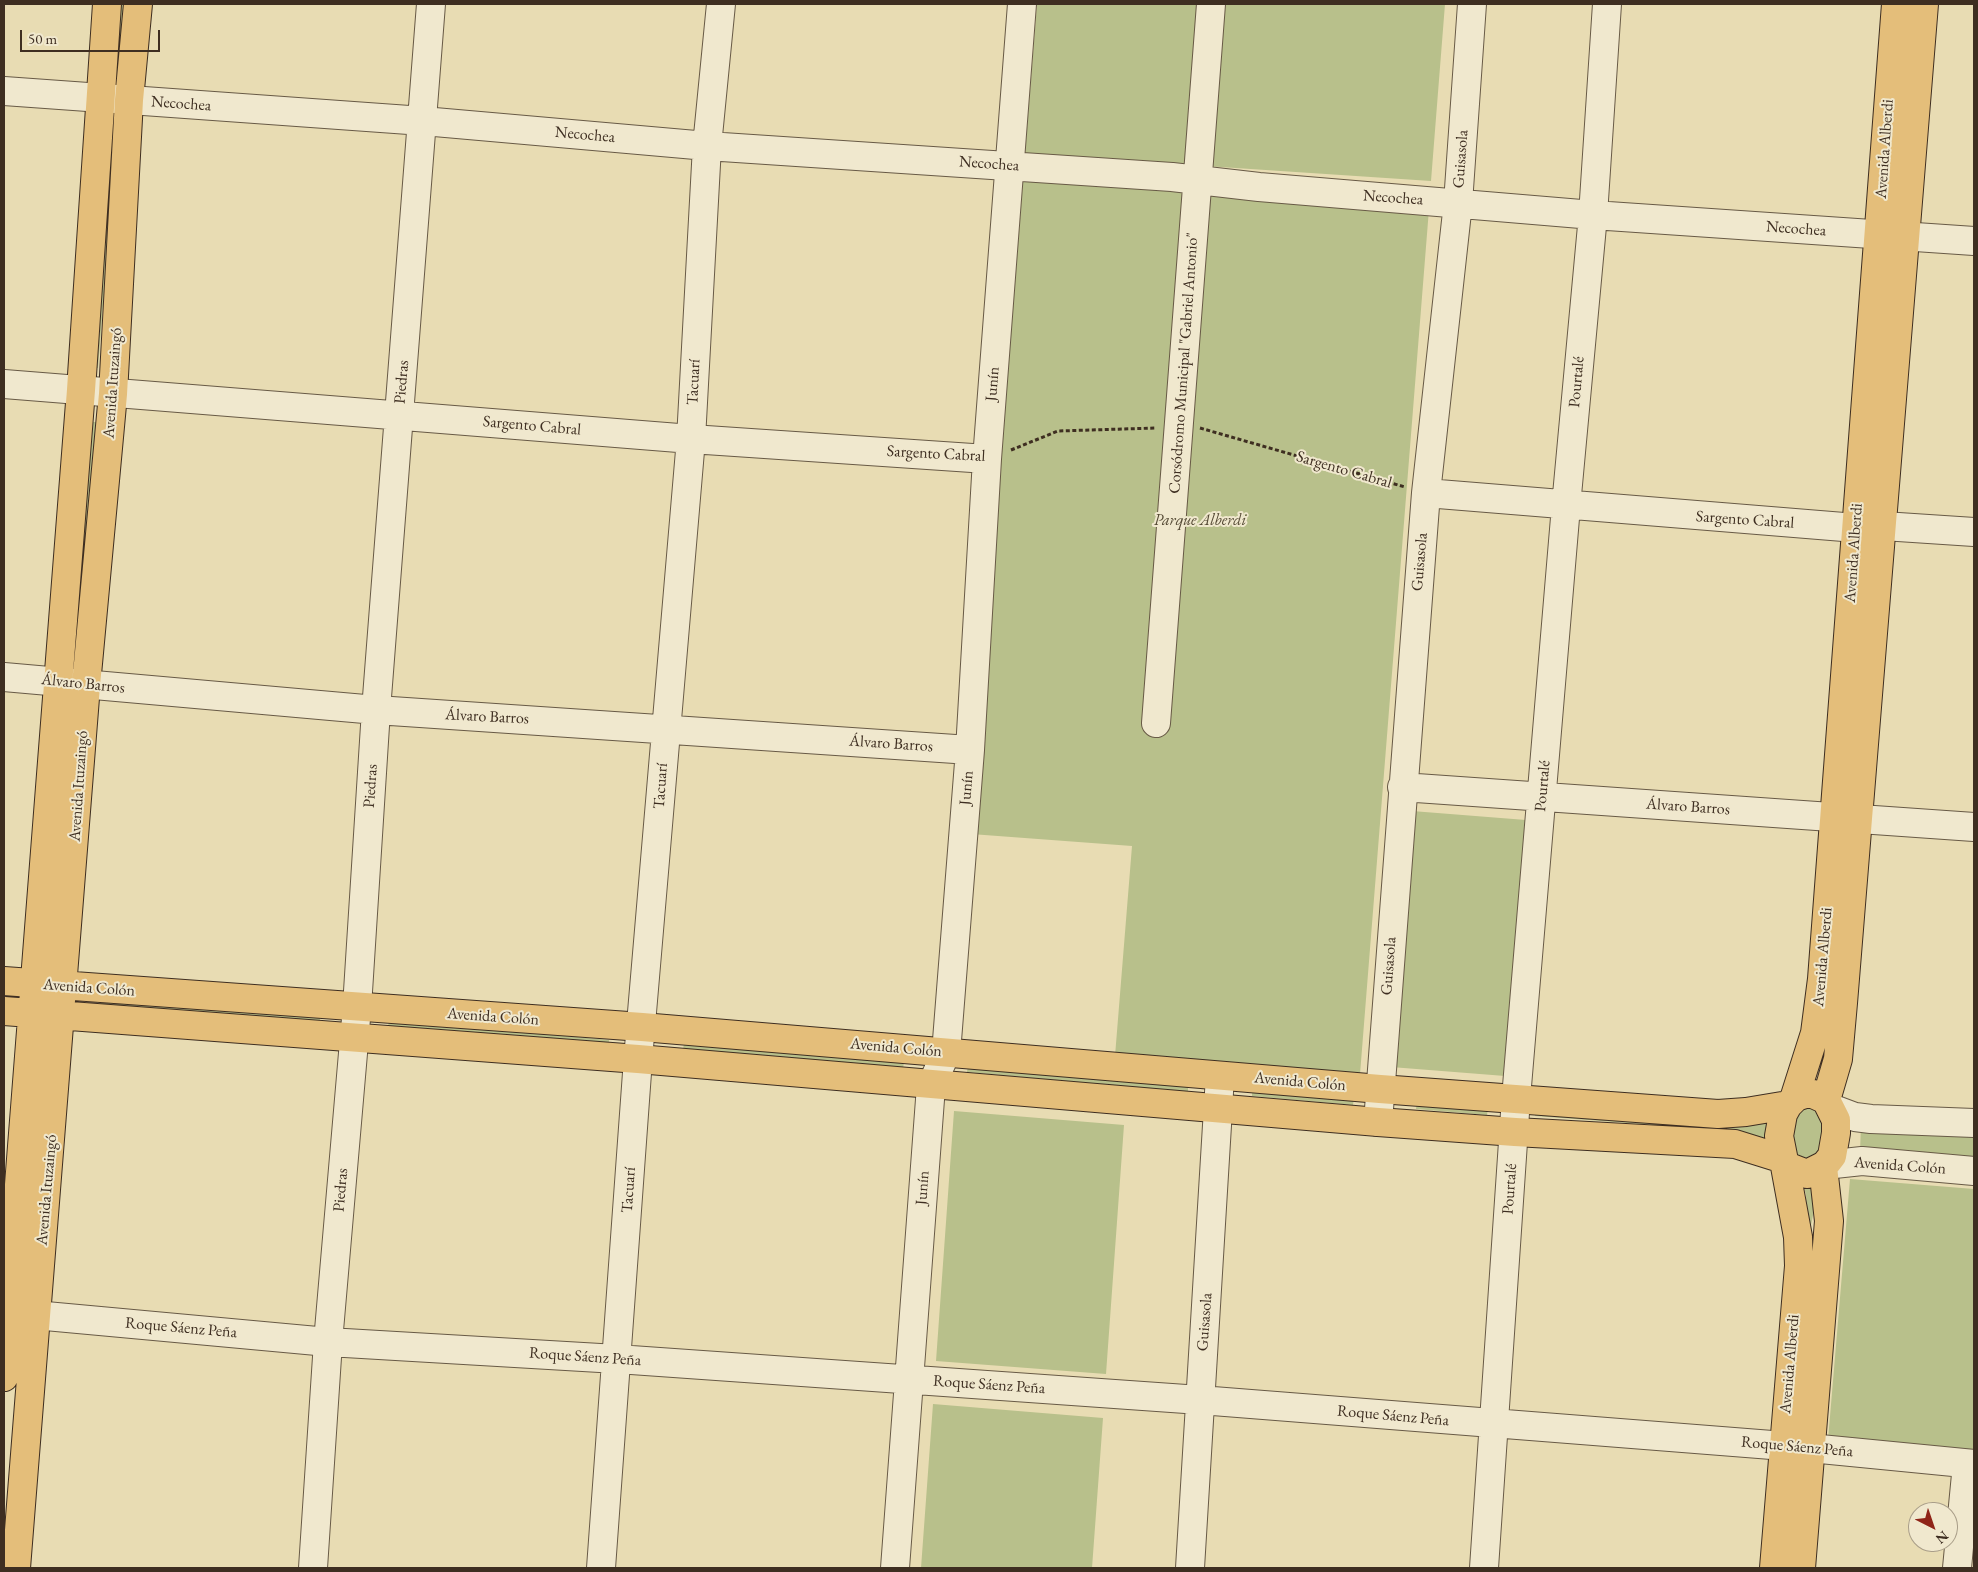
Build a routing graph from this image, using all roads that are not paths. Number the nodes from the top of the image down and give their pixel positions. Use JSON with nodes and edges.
{"nodes":[{"id":1,"x":107,"y":4,"type":"edge"},
{"id":2,"x":138,"y":4,"type":"edge"},
{"id":3,"x":431,"y":4,"type":"edge"},
{"id":4,"x":721,"y":4,"type":"edge"},
{"id":5,"x":1022,"y":4,"type":"edge"},
{"id":6,"x":1212,"y":4,"type":"edge"},
{"id":7,"x":1472,"y":4,"type":"edge"},
{"id":8,"x":1606,"y":4,"type":"edge"},
{"id":9,"x":1896,"y":4,"type":"edge"},
{"id":10,"x":1924,"y":4,"type":"edge"},
{"id":11,"x":4,"y":91,"type":"edge"},
{"id":12,"x":99,"y":98,"type":"junction"},
{"id":13,"x":129,"y":100,"type":"junction"},
{"id":14,"x":423,"y":121,"type":"junction"},
{"id":15,"x":707,"y":146,"type":"junction"},
{"id":16,"x":1011,"y":166,"type":"junction"},
{"id":17,"x":1198,"y":180,"type":"junction"},
{"id":18,"x":1458,"y":203,"type":"junction"},
{"id":19,"x":1593,"y":215,"type":"junction"},
{"id":20,"x":1892,"y":236,"type":"junction"},
{"id":21,"x":1974,"y":241,"type":"edge"},
{"id":22,"x":4,"y":384,"type":"edge"},
{"id":23,"x":81,"y":390,"type":"junction"},
{"id":24,"x":113,"y":394,"type":"junction"},
{"id":25,"x":400,"y":415,"type":"junction"},
{"id":26,"x":691,"y":439,"type":"junction"},
{"id":27,"x":987,"y":459,"type":"junction"},
{"id":28,"x":1426,"y":493,"type":"junction"},
{"id":29,"x":1566,"y":506,"type":"junction"},
{"id":30,"x":1883,"y":526,"type":"junction"},
{"id":31,"x":1856,"y":528,"type":"junction"},
{"id":32,"x":1974,"y":532,"type":"edge"},
{"id":33,"x":4,"y":677,"type":"edge"},
{"id":34,"x":57,"y":681,"type":"junction"},
{"id":35,"x":86,"y":685,"type":"junction"},
{"id":36,"x":376,"y":710,"type":"junction"},
{"id":37,"x":1156,"y":723,"type":"dead end"},
{"id":38,"x":665,"y":728,"type":"junction"},
{"id":39,"x":970,"y":750,"type":"junction"},
{"id":40,"x":1402,"y":787,"type":"junction"},
{"id":41,"x":1542,"y":798,"type":"junction"},
{"id":42,"x":1846,"y":817,"type":"junction"},
{"id":43,"x":1974,"y":827,"type":"edge"},
{"id":44,"x":4,"y":981,"type":"edge"},
{"id":45,"x":35,"y":984,"type":"junction"},
{"id":46,"x":63,"y":987,"type":"junction"},
{"id":47,"x":357,"y":1007,"type":"junction"},
{"id":48,"x":4,"y":1011,"type":"edge"},
{"id":49,"x":32,"y":1013,"type":"junction"},
{"id":50,"x":61,"y":1015,"type":"junction"},
{"id":51,"x":642,"y":1027,"type":"junction"},
{"id":52,"x":354,"y":1037,"type":"junction"},
{"id":53,"x":946,"y":1053,"type":"junction"},
{"id":54,"x":638,"y":1059,"type":"junction"},
{"id":55,"x":1220,"y":1076,"type":"junction"},
{"id":56,"x":931,"y":1086,"type":"junction"},
{"id":57,"x":1380,"y":1089,"type":"junction"},
{"id":58,"x":1516,"y":1098,"type":"junction"},
{"id":59,"x":1791,"y":1102,"type":"junction"},
{"id":60,"x":1828,"y":1104,"type":"junction"},
{"id":61,"x":1219,"y":1108,"type":"junction"},
{"id":62,"x":1378,"y":1122,"type":"junction"},
{"id":63,"x":1974,"y":1123,"type":"edge"},
{"id":64,"x":1514,"y":1132,"type":"junction"},
{"id":65,"x":1783,"y":1160,"type":"junction"},
{"id":66,"x":1824,"y":1166,"type":"junction"},
{"id":67,"x":1974,"y":1171,"type":"edge"},
{"id":68,"x":6,"y":1313,"type":"edge"},
{"id":69,"x":36,"y":1315,"type":"junction"},
{"id":70,"x":328,"y":1342,"type":"junction"},
{"id":71,"x":617,"y":1359,"type":"junction"},
{"id":72,"x":4,"y":1377,"type":"edge"},
{"id":73,"x":908,"y":1379,"type":"junction"},
{"id":74,"x":1200,"y":1400,"type":"junction"},
{"id":75,"x":1493,"y":1424,"type":"junction"},
{"id":76,"x":1784,"y":1446,"type":"junction"},
{"id":77,"x":1810,"y":1448,"type":"junction"},
{"id":78,"x":1971,"y":1464,"type":"edge"},
{"id":79,"x":16,"y":1568,"type":"edge"},
{"id":80,"x":313,"y":1568,"type":"edge"},
{"id":81,"x":601,"y":1568,"type":"edge"},
{"id":82,"x":894,"y":1568,"type":"edge"},
{"id":83,"x":1190,"y":1568,"type":"edge"},
{"id":84,"x":1484,"y":1568,"type":"edge"},
{"id":85,"x":1774,"y":1568,"type":"edge"},
{"id":86,"x":1801,"y":1568,"type":"edge"},
{"id":87,"x":1957,"y":1568,"type":"edge"}],
"edges":[{"from":1,"to":12,"type":"main road","name":"Avenida Ituzaingó"},
{"from":2,"to":13,"type":"main road","name":"Avenida Ituzaingó"},
{"from":3,"to":14,"type":"street","name":"Piedras"},
{"from":4,"to":15,"type":"street","name":"Tacuarí"},
{"from":5,"to":16,"type":"street","name":"Junín"},
{"from":6,"to":17,"type":"street","name":"Corsódromo Municipal \"Gabriel Antonio\""},
{"from":7,"to":18,"type":"street","name":"Guisasola"},
{"from":8,"to":19,"type":"street","name":"Pourtalé"},
{"from":9,"to":20,"type":"main road","name":"Avenida Alberdi"},
{"from":10,"to":20,"type":"main road","name":"Avenida Alberdi"},
{"from":11,"to":12,"type":"street","name":"Necochea"},
{"from":12,"to":13,"type":"street","name":"Necochea"},
{"from":12,"to":23,"type":"main road","name":"Avenida Ituzaingó"},
{"from":13,"to":14,"type":"street","name":"Necochea"},
{"from":13,"to":24,"type":"main road","name":"Avenida Ituzaingó"},
{"from":14,"to":15,"type":"street","name":"Necochea"},
{"from":14,"to":25,"type":"street","name":"Piedras"},
{"from":15,"to":16,"type":"street","name":"Necochea"},
{"from":15,"to":26,"type":"street","name":"Tacuarí"},
{"from":16,"to":17,"type":"street","name":"Necochea"},
{"from":16,"to":27,"type":"street","name":"Junín"},
{"from":17,"to":18,"type":"street","name":"Necochea"},
{"from":17,"to":37,"type":"street","name":"Corsódromo Municipal \"Gabriel Antonio\""},
{"from":18,"to":19,"type":"street","name":"Necochea"},
{"from":18,"to":28,"type":"street","name":"Guisasola"},
{"from":19,"to":20,"type":"street","name":"Necochea"},
{"from":19,"to":29,"type":"street","name":"Pourtalé"},
{"from":20,"to":21,"type":"street","name":"Necochea"},
{"from":20,"to":30,"type":"main road","name":"Avenida Alberdi"},
{"from":20,"to":31,"type":"main road","name":"Avenida Alberdi"},
{"from":22,"to":23,"type":"street","name":"Sargento Cabral"},
{"from":23,"to":24,"type":"street","name":"Sargento Cabral"},
{"from":23,"to":34,"type":"main road","name":"Avenida Ituzaingó"},
{"from":24,"to":25,"type":"street","name":"Sargento Cabral"},
{"from":24,"to":35,"type":"main road","name":"Avenida Ituzaingó"},
{"from":25,"to":26,"type":"street","name":"Sargento Cabral"},
{"from":25,"to":36,"type":"street","name":"Piedras"},
{"from":26,"to":27,"type":"street","name":"Sargento Cabral"},
{"from":26,"to":38,"type":"street","name":"Tacuarí"},
{"from":27,"to":39,"type":"street","name":"Junín"},
{"from":28,"to":29,"type":"street","name":"Sargento Cabral"},
{"from":28,"to":40,"type":"street","name":"Guisasola"},
{"from":29,"to":31,"type":"street","name":"Sargento Cabral"},
{"from":29,"to":41,"type":"street","name":"Pourtalé"},
{"from":30,"to":31,"type":"street","name":"Sargento Cabral"},
{"from":30,"to":32,"type":"street","name":"Sargento Cabral"},
{"from":30,"to":42,"type":"main road","name":"Avenida Alberdi"},
{"from":31,"to":42,"type":"main road","name":"Avenida Alberdi"},
{"from":33,"to":34,"type":"street","name":"Álvaro Barros"},
{"from":34,"to":35,"type":"street","name":"Álvaro Barros"},
{"from":34,"to":45,"type":"main road","name":"Avenida Ituzaingó"},
{"from":35,"to":36,"type":"street","name":"Álvaro Barros"},
{"from":35,"to":46,"type":"main road","name":"Avenida Ituzaingó"},
{"from":36,"to":38,"type":"street","name":"Álvaro Barros"},
{"from":36,"to":47,"type":"street","name":"Piedras"},
{"from":38,"to":39,"type":"street","name":"Álvaro Barros"},
{"from":38,"to":51,"type":"street","name":"Tacuarí"},
{"from":39,"to":53,"type":"street","name":"Junín"},
{"from":40,"to":41,"type":"street","name":"Álvaro Barros"},
{"from":40,"to":57,"type":"street","name":"Guisasola"},
{"from":41,"to":42,"type":"street","name":"Álvaro Barros"},
{"from":41,"to":58,"type":"street","name":"Pourtalé"},
{"from":42,"to":43,"type":"street","name":"Álvaro Barros"},
{"from":42,"to":59,"type":"main road","name":"Avenida Alberdi"},
{"from":42,"to":60,"type":"main road","name":"Avenida Alberdi"},
{"from":44,"to":45,"type":"main road","name":"Avenida Colón"},
{"from":45,"to":46,"type":"main road","name":"Avenida Colón"},
{"from":45,"to":49,"type":"main road","name":"Avenida Ituzaingó"},
{"from":46,"to":47,"type":"main road","name":"Avenida Colón"},
{"from":46,"to":50,"type":"main road","name":"Avenida Ituzaingó"},
{"from":47,"to":51,"type":"main road","name":"Avenida Colón"},
{"from":47,"to":52,"type":"street","name":"Piedras"},
{"from":48,"to":49,"type":"main road","name":"Avenida Colón"},
{"from":49,"to":50,"type":"main road","name":"Avenida Colón"},
{"from":49,"to":68,"type":"main road","name":"Avenida Ituzaingó"},
{"from":50,"to":52,"type":"main road","name":"Avenida Colón"},
{"from":50,"to":69,"type":"main road","name":"Avenida Ituzaingó"},
{"from":51,"to":53,"type":"main road","name":"Avenida Colón"},
{"from":51,"to":54,"type":"street","name":"Tacuarí"},
{"from":52,"to":54,"type":"main road","name":"Avenida Colón"},
{"from":52,"to":70,"type":"street","name":"Piedras"},
{"from":53,"to":55,"type":"main road","name":"Avenida Colón"},
{"from":53,"to":56,"type":"street","name":"Junín"},
{"from":54,"to":56,"type":"main road","name":"Avenida Colón"},
{"from":54,"to":71,"type":"street","name":"Tacuarí"},
{"from":55,"to":57,"type":"main road","name":"Avenida Colón"},
{"from":55,"to":61,"type":"street","name":"Guisasola"},
{"from":56,"to":61,"type":"main road","name":"Avenida Colón"},
{"from":56,"to":73,"type":"street","name":"Junín"},
{"from":57,"to":58,"type":"main road","name":"Avenida Colón"},
{"from":57,"to":62,"type":"street","name":"Guisasola"},
{"from":58,"to":59,"type":"main road","name":"Avenida Colón"},
{"from":58,"to":64,"type":"street","name":"Pourtalé"},
{"from":59,"to":60,"type":"main road"},
{"from":59,"to":65,"type":"main road"},
{"from":60,"to":63,"type":"street"},
{"from":60,"to":66,"type":"main road"},
{"from":61,"to":62,"type":"main road","name":"Avenida Colón"},
{"from":61,"to":74,"type":"street","name":"Guisasola"},
{"from":62,"to":64,"type":"main road","name":"Avenida Colón"},
{"from":64,"to":65,"type":"main road","name":"Avenida Colón"},
{"from":64,"to":75,"type":"street","name":"Pourtalé"},
{"from":65,"to":66,"type":"main road"},
{"from":65,"to":76,"type":"main road","name":"Avenida Alberdi"},
{"from":66,"to":67,"type":"street","name":"Avenida Colón"},
{"from":66,"to":77,"type":"main road","name":"Avenida Alberdi"},
{"from":68,"to":69,"type":"street","name":"Roque Sáenz Peña"},
{"from":68,"to":72,"type":"main road","name":"Avenida Ituzaingó"},
{"from":69,"to":70,"type":"street","name":"Roque Sáenz Peña"},
{"from":69,"to":79,"type":"main road","name":"Avenida Ituzaingó"},
{"from":70,"to":71,"type":"street","name":"Roque Sáenz Peña"},
{"from":70,"to":80,"type":"street","name":"Piedras"},
{"from":71,"to":73,"type":"street","name":"Roque Sáenz Peña"},
{"from":71,"to":81,"type":"street","name":"Tacuarí"},
{"from":73,"to":74,"type":"street","name":"Roque Sáenz Peña"},
{"from":73,"to":82,"type":"street","name":"Junín"},
{"from":74,"to":75,"type":"street","name":"Roque Sáenz Peña"},
{"from":74,"to":83,"type":"street","name":"Guisasola"},
{"from":75,"to":76,"type":"street","name":"Roque Sáenz Peña"},
{"from":75,"to":84,"type":"street","name":"Pourtalé"},
{"from":76,"to":77,"type":"street","name":"Roque Sáenz Peña"},
{"from":76,"to":85,"type":"main road","name":"Avenida Alberdi"},
{"from":77,"to":78,"type":"street","name":"Roque Sáenz Peña"},
{"from":77,"to":86,"type":"main road","name":"Avenida Alberdi"},
{"from":78,"to":87,"type":"street"}]}
